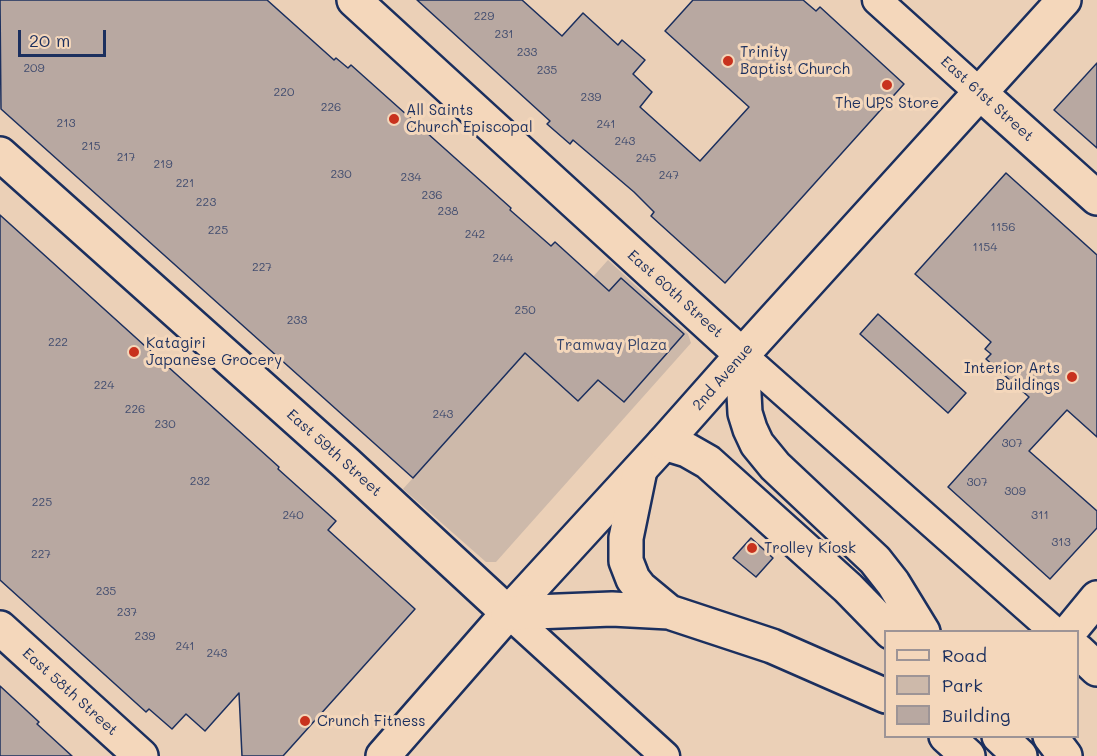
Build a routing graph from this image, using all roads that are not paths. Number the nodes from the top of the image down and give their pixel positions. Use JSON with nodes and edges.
{"nodes":[{"id":1,"x":354,"y":0,"type":"edge"},
{"id":2,"x":877,"y":0,"type":"edge"},
{"id":3,"x":1064,"y":0,"type":"edge"},
{"id":4,"x":980,"y":93,"type":"junction"},
{"id":5,"x":0,"y":154,"type":"edge"},
{"id":6,"x":1097,"y":198,"type":"edge"},
{"id":7,"x":742,"y":355,"type":"junction"},
{"id":8,"x":664,"y":443,"type":"junction"},
{"id":9,"x":640,"y":470,"type":"junction"},
{"id":10,"x":1097,"y":598,"type":"edge"},
{"id":11,"x":669,"y":612,"type":"junction"},
{"id":12,"x":508,"y":613,"type":"junction"},
{"id":13,"x":0,"y":628,"type":"edge"},
{"id":14,"x":889,"y":630,"type":"edge"},
{"id":15,"x":922,"y":630,"type":"edge"},
{"id":16,"x":1053,"y":630,"type":"edge"},
{"id":17,"x":1070,"y":630,"type":"edge"},
{"id":18,"x":1079,"y":653,"type":"edge"},
{"id":19,"x":1097,"y":669,"type":"edge"},
{"id":20,"x":884,"y":696,"type":"edge"},
{"id":21,"x":948,"y":738,"type":"edge"},
{"id":22,"x":1001,"y":738,"type":"edge"},
{"id":23,"x":1052,"y":738,"type":"edge"},
{"id":24,"x":141,"y":756,"type":"edge"},
{"id":25,"x":383,"y":756,"type":"edge"},
{"id":26,"x":665,"y":756,"type":"edge"},
{"id":27,"x":968,"y":756,"type":"edge"},
{"id":28,"x":1020,"y":756,"type":"edge"},
{"id":29,"x":1065,"y":756,"type":"edge"}],
"edges":[{"from":1,"to":7,"type":"main road","name":"East 60th Street"},
{"from":2,"to":4,"type":"street","name":"East 61st Street"},
{"from":3,"to":4,"type":"main road","name":"2nd Avenue"},
{"from":4,"to":6,"type":"main road","name":"East 61st Street"},
{"from":4,"to":7,"type":"main road","name":"2nd Avenue"},
{"from":5,"to":12,"type":"main road","name":"East 59th Street"},
{"from":7,"to":8,"type":"main road","name":"2nd Avenue"},
{"from":7,"to":15,"type":"main road"},
{"from":7,"to":16,"type":"street","name":"East 60th Street"},
{"from":8,"to":9,"type":"main road","name":"2nd Avenue"},
{"from":8,"to":14,"type":"main road"},
{"from":9,"to":11,"type":"main road"},
{"from":9,"to":12,"type":"main road","name":"2nd Avenue"},
{"from":10,"to":17,"type":"main road"},
{"from":11,"to":12,"type":"main road"},
{"from":11,"to":20,"type":"main road"},
{"from":12,"to":25,"type":"main road","name":"2nd Avenue"},
{"from":12,"to":26,"type":"street","name":"East 59th Street"},
{"from":13,"to":24,"type":"main road","name":"East 58th Street"},
{"from":18,"to":19,"type":"main road"},
{"from":21,"to":27,"type":"main road"},
{"from":22,"to":28,"type":"main road"},
{"from":23,"to":29,"type":"main road"}]}
